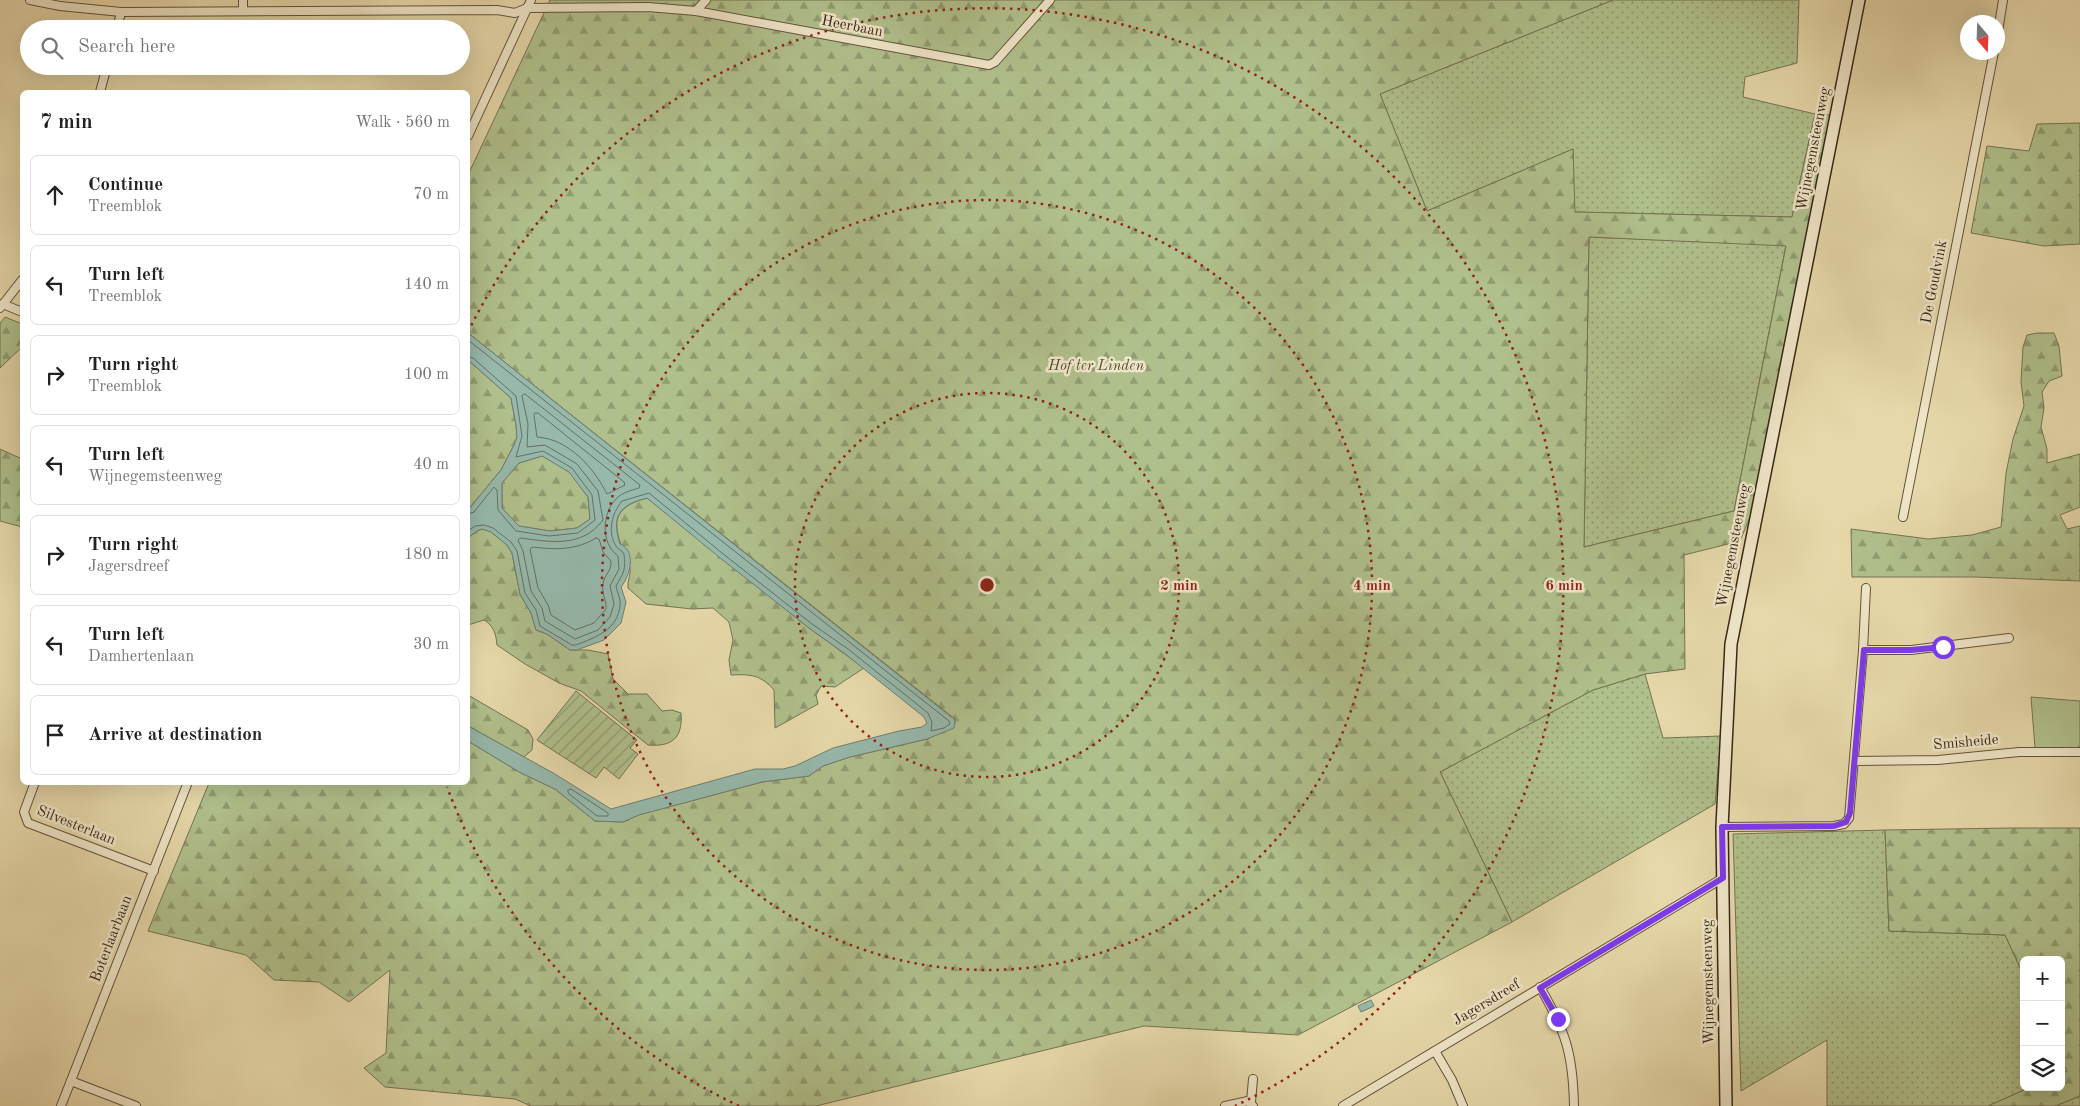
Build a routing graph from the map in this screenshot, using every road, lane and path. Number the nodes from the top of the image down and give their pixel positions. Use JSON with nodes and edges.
{"nodes":[{"id":1,"x":30,"y":0,"type":"edge"},
{"id":2,"x":243,"y":0,"type":"edge"},
{"id":3,"x":531,"y":0,"type":"edge"},
{"id":4,"x":706,"y":0,"type":"edge"},
{"id":5,"x":1050,"y":0,"type":"edge"},
{"id":6,"x":1859,"y":0,"type":"edge"},
{"id":7,"x":2003,"y":0,"type":"edge"},
{"id":8,"x":527,"y":8,"type":"junction"},
{"id":9,"x":243,"y":10,"type":"junction"},
{"id":10,"x":696,"y":11,"type":"junction"},
{"id":11,"x":122,"y":12,"type":"junction"},
{"id":12,"x":2001,"y":15,"type":"edge"},
{"id":13,"x":120,"y":20,"type":"edge"},
{"id":14,"x":1992,"y":60,"type":"edge"},
{"id":15,"x":105,"y":75,"type":"edge"},
{"id":16,"x":101,"y":90,"type":"edge"},
{"id":17,"x":470,"y":132,"type":"edge"},
{"id":18,"x":20,"y":283,"type":"edge"},
{"id":19,"x":2,"y":306,"type":"edge"},
{"id":20,"x":20,"y":311,"type":"edge"},
{"id":21,"x":1903,"y":517,"type":"dead end"},
{"id":22,"x":1866,"y":588,"type":"dead end"},
{"id":23,"x":2009,"y":638,"type":"dead end"},
{"id":24,"x":1864,"y":650,"type":"junction"},
{"id":25,"x":2080,"y":752,"type":"edge"},
{"id":26,"x":1855,"y":761,"type":"junction"},
{"id":27,"x":33,"y":785,"type":"edge"},
{"id":28,"x":187,"y":785,"type":"edge"},
{"id":29,"x":1722,"y":827,"type":"junction"},
{"id":30,"x":154,"y":871,"type":"junction"},
{"id":31,"x":1723,"y":878,"type":"junction"},
{"id":32,"x":1540,"y":988,"type":"junction"},
{"id":33,"x":1435,"y":1051,"type":"junction"},
{"id":34,"x":1253,"y":1079,"type":"dead end"},
{"id":35,"x":71,"y":1081,"type":"junction"},
{"id":36,"x":1251,"y":1103,"type":"edge"},
{"id":37,"x":61,"y":1106,"type":"edge"},
{"id":38,"x":136,"y":1106,"type":"edge"},
{"id":39,"x":1225,"y":1106,"type":"edge"},
{"id":40,"x":1343,"y":1106,"type":"edge"},
{"id":41,"x":1463,"y":1106,"type":"edge"},
{"id":42,"x":1574,"y":1106,"type":"edge"},
{"id":43,"x":1726,"y":1106,"type":"edge"}],
"edges":[{"from":1,"to":11,"type":"street","name":"Heerbaan"},
{"from":2,"to":9,"type":"street"},
{"from":3,"to":8,"type":"street"},
{"from":4,"to":10,"type":"street"},
{"from":5,"to":10,"type":"street","name":"Heerbaan"},
{"from":6,"to":29,"type":"street","name":"Wijnegemsteenweg"},
{"from":7,"to":12,"type":"street"},
{"from":8,"to":9,"type":"street","name":"Heerbaan"},
{"from":8,"to":10,"type":"street","name":"Heerbaan"},
{"from":8,"to":17,"type":"street"},
{"from":9,"to":11,"type":"street","name":"Heerbaan"},
{"from":11,"to":13,"type":"street"},
{"from":14,"to":21,"type":"street","name":"De Goudvink"},
{"from":15,"to":16,"type":"street"},
{"from":18,"to":19,"type":"street"},
{"from":19,"to":20,"type":"street"},
{"from":22,"to":24,"type":"street"},
{"from":23,"to":24,"type":"street"},
{"from":24,"to":26,"type":"street"},
{"from":25,"to":26,"type":"street","name":"Smisheide"},
{"from":26,"to":29,"type":"street"},
{"from":27,"to":30,"type":"street","name":"Silvesterlaan"},
{"from":28,"to":30,"type":"street","name":"Boterlaarbaan"},
{"from":29,"to":31,"type":"street","name":"Wijnegemsteenweg"},
{"from":30,"to":35,"type":"street","name":"Boterlaarbaan"},
{"from":31,"to":32,"type":"street","name":"Jagersdreef"},
{"from":31,"to":43,"type":"street","name":"Wijnegemsteenweg"},
{"from":32,"to":33,"type":"street","name":"Jagersdreef"},
{"from":32,"to":42,"type":"street"},
{"from":33,"to":40,"type":"street","name":"Jagersdreef"},
{"from":33,"to":41,"type":"street"},
{"from":34,"to":36,"type":"street"},
{"from":35,"to":37,"type":"street","name":"Boterlaarbaan"},
{"from":35,"to":38,"type":"street"},
{"from":36,"to":39,"type":"street"}]}
